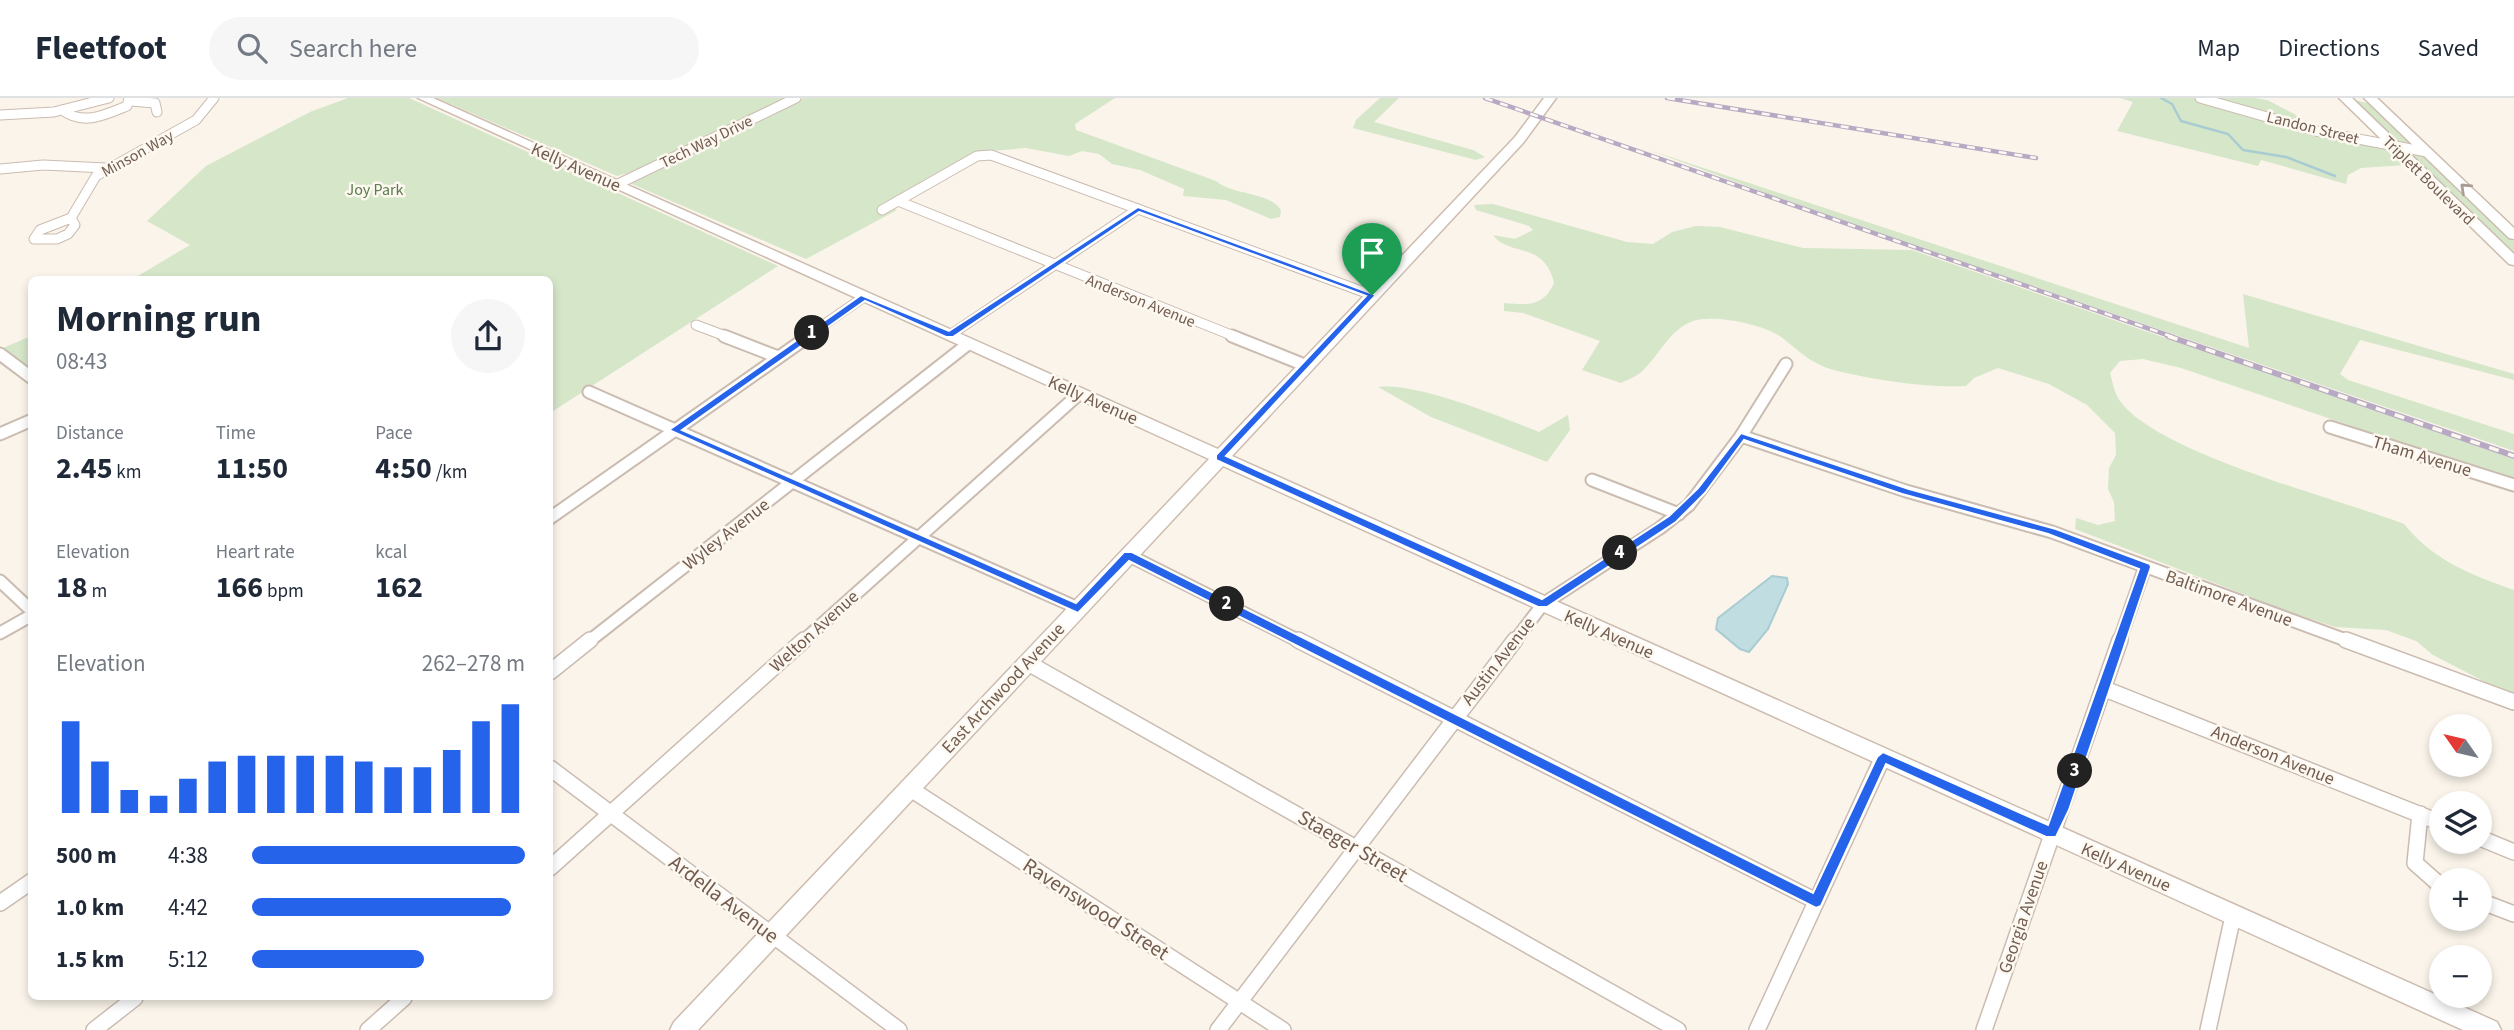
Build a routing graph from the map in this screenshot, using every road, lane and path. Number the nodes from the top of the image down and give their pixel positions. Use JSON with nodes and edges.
{"nodes":[{"id":1,"x":109,"y":98,"type":"edge"},
{"id":2,"x":214,"y":98,"type":"edge"},
{"id":3,"x":424,"y":98,"type":"edge"},
{"id":4,"x":796,"y":98,"type":"edge"},
{"id":5,"x":1550,"y":98,"type":"edge"},
{"id":6,"x":2200,"y":98,"type":"edge"},
{"id":7,"x":2345,"y":98,"type":"edge"},
{"id":8,"x":2370,"y":98,"type":"edge"},
{"id":9,"x":130,"y":100,"type":"edge"},
{"id":10,"x":62,"y":110,"type":"junction"},
{"id":11,"x":157,"y":112,"type":"dead end"},
{"id":12,"x":0,"y":115,"type":"edge"},
{"id":13,"x":2396,"y":146,"type":"junction"},
{"id":14,"x":2427,"y":152,"type":"junction"},
{"id":15,"x":106,"y":168,"type":"junction"},
{"id":16,"x":0,"y":169,"type":"edge"},
{"id":17,"x":616,"y":185,"type":"junction"},
{"id":18,"x":898,"y":201,"type":"junction"},
{"id":19,"x":1138,"y":209,"type":"junction"},
{"id":20,"x":883,"y":210,"type":"dead end"},
{"id":21,"x":71,"y":218,"type":"dead end"},
{"id":22,"x":2514,"y":235,"type":"edge"},
{"id":23,"x":2514,"y":261,"type":"edge"},
{"id":24,"x":1055,"y":264,"type":"junction"},
{"id":25,"x":1372,"y":295,"type":"junction"},
{"id":26,"x":864,"y":297,"type":"junction"},
{"id":27,"x":696,"y":325,"type":"dead end"},
{"id":28,"x":950,"y":335,"type":"junction"},
{"id":29,"x":968,"y":344,"type":"junction"},
{"id":30,"x":0,"y":355,"type":"edge"},
{"id":31,"x":778,"y":357,"type":"junction"},
{"id":32,"x":1786,"y":364,"type":"dead end"},
{"id":33,"x":1307,"y":366,"type":"junction"},
{"id":34,"x":28,"y":375,"type":"edge"},
{"id":35,"x":589,"y":393,"type":"dead end"},
{"id":36,"x":1079,"y":394,"type":"junction"},
{"id":37,"x":28,"y":422,"type":"edge"},
{"id":38,"x":2330,"y":427,"type":"dead end"},
{"id":39,"x":674,"y":430,"type":"junction"},
{"id":40,"x":0,"y":434,"type":"edge"},
{"id":41,"x":1741,"y":436,"type":"junction"},
{"id":42,"x":1220,"y":457,"type":"junction"},
{"id":43,"x":1592,"y":480,"type":"dead end"},
{"id":44,"x":792,"y":482,"type":"junction"},
{"id":45,"x":2514,"y":485,"type":"edge"},
{"id":46,"x":553,"y":513,"type":"edge"},
{"id":47,"x":1679,"y":514,"type":"junction"},
{"id":48,"x":919,"y":538,"type":"junction"},
{"id":49,"x":1128,"y":555,"type":"junction"},
{"id":50,"x":2146,"y":567,"type":"junction"},
{"id":51,"x":0,"y":581,"type":"edge"},
{"id":52,"x":1543,"y":604,"type":"junction"},
{"id":53,"x":1078,"y":608,"type":"junction"},
{"id":54,"x":28,"y":609,"type":"edge"},
{"id":55,"x":28,"y":616,"type":"edge"},
{"id":56,"x":0,"y":633,"type":"edge"},
{"id":57,"x":1028,"y":663,"type":"junction"},
{"id":58,"x":553,"y":670,"type":"edge"},
{"id":59,"x":2105,"y":689,"type":"junction"},
{"id":60,"x":2514,"y":702,"type":"edge"},
{"id":61,"x":1454,"y":719,"type":"junction"},
{"id":62,"x":1883,"y":757,"type":"junction"},
{"id":63,"x":553,"y":770,"type":"edge"},
{"id":64,"x":909,"y":788,"type":"junction"},
{"id":65,"x":610,"y":814,"type":"junction"},
{"id":66,"x":2420,"y":814,"type":"junction"},
{"id":67,"x":2429,"y":818,"type":"edge"},
{"id":68,"x":2051,"y":833,"type":"junction"},
{"id":69,"x":2492,"y":843,"type":"edge"},
{"id":70,"x":1356,"y":847,"type":"junction"},
{"id":71,"x":2514,"y":852,"type":"edge"},
{"id":72,"x":553,"y":865,"type":"edge"},
{"id":73,"x":2429,"y":875,"type":"edge"},
{"id":74,"x":28,"y":884,"type":"edge"},
{"id":75,"x":1816,"y":901,"type":"junction"},
{"id":76,"x":0,"y":903,"type":"edge"},
{"id":77,"x":2492,"y":906,"type":"edge"},
{"id":78,"x":2514,"y":914,"type":"edge"},
{"id":79,"x":2233,"y":916,"type":"junction"},
{"id":80,"x":772,"y":935,"type":"junction"},
{"id":81,"x":132,"y":1000,"type":"edge"},
{"id":82,"x":402,"y":1000,"type":"edge"},
{"id":83,"x":1240,"y":1002,"type":"junction"},
{"id":84,"x":94,"y":1030,"type":"edge"},
{"id":85,"x":368,"y":1030,"type":"edge"},
{"id":86,"x":682,"y":1030,"type":"edge"},
{"id":87,"x":899,"y":1030,"type":"edge"},
{"id":88,"x":1218,"y":1030,"type":"edge"},
{"id":89,"x":1283,"y":1030,"type":"edge"},
{"id":90,"x":1678,"y":1030,"type":"edge"},
{"id":91,"x":1756,"y":1030,"type":"edge"},
{"id":92,"x":1984,"y":1030,"type":"edge"},
{"id":93,"x":2208,"y":1030,"type":"edge"},
{"id":94,"x":2489,"y":1030,"type":"edge"}],
"edges":[{"from":1,"to":10,"type":"street"},
{"from":2,"to":15,"type":"street","name":"Minson Way"},
{"from":3,"to":17,"type":"main road","name":"Kelly Avenue"},
{"from":4,"to":17,"type":"street","name":"Tech Way Drive"},
{"from":5,"to":25,"type":"main road","name":"East Archwood Avenue"},
{"from":6,"to":13,"type":"street","name":"Landon Street"},
{"from":7,"to":13,"type":"main road","name":"Triplett Boulevard"},
{"from":8,"to":14,"type":"main road","name":"Triplett Boulevard"},
{"from":9,"to":10,"type":"street"},
{"from":9,"to":11,"type":"street"},
{"from":10,"to":12,"type":"street"},
{"from":13,"to":14,"type":"street","name":"Landon Street"},
{"from":13,"to":23,"type":"main road","name":"Triplett Boulevard"},
{"from":22,"to":14,"type":"main road","name":"Triplett Boulevard","one_way":true},
{"from":15,"to":16,"type":"street"},
{"from":15,"to":21,"type":"street","name":"Minson Way"},
{"from":17,"to":26,"type":"main road","name":"Kelly Avenue"},
{"from":18,"to":19,"type":"street"},
{"from":18,"to":20,"type":"street"},
{"from":18,"to":24,"type":"street","name":"Anderson Avenue"},
{"from":19,"to":24,"type":"street"},
{"from":19,"to":25,"type":"street"},
{"from":24,"to":28,"type":"street"},
{"from":24,"to":33,"type":"street","name":"Anderson Avenue"},
{"from":25,"to":33,"type":"main road","name":"East Archwood Avenue"},
{"from":26,"to":28,"type":"main road","name":"Kelly Avenue"},
{"from":26,"to":31,"type":"street"},
{"from":27,"to":31,"type":"street"},
{"from":28,"to":29,"type":"main road","name":"Kelly Avenue"},
{"from":29,"to":36,"type":"main road","name":"Kelly Avenue"},
{"from":29,"to":44,"type":"street","name":"Wyley Avenue"},
{"from":30,"to":34,"type":"street"},
{"from":31,"to":39,"type":"street"},
{"from":32,"to":41,"type":"street","name":"Austin Avenue"},
{"from":33,"to":42,"type":"main road","name":"East Archwood Avenue"},
{"from":35,"to":39,"type":"street"},
{"from":36,"to":42,"type":"main road","name":"Kelly Avenue"},
{"from":36,"to":48,"type":"street","name":"Welton Avenue"},
{"from":37,"to":40,"type":"street"},
{"from":38,"to":45,"type":"street","name":"Tham Avenue"},
{"from":39,"to":44,"type":"street"},
{"from":39,"to":46,"type":"street"},
{"from":41,"to":47,"type":"street","name":"Austin Avenue"},
{"from":41,"to":50,"type":"street","name":"Baltimore Avenue"},
{"from":42,"to":49,"type":"main road","name":"East Archwood Avenue"},
{"from":42,"to":52,"type":"main road","name":"Kelly Avenue"},
{"from":43,"to":47,"type":"street"},
{"from":44,"to":48,"type":"street"},
{"from":44,"to":58,"type":"street","name":"Wyley Avenue"},
{"from":47,"to":52,"type":"street","name":"Austin Avenue"},
{"from":48,"to":53,"type":"street"},
{"from":48,"to":65,"type":"street","name":"Welton Avenue"},
{"from":49,"to":53,"type":"main road","name":"East Archwood Avenue"},
{"from":49,"to":61,"type":"street"},
{"from":50,"to":59,"type":"street","name":"Georgia Avenue"},
{"from":50,"to":60,"type":"street","name":"Baltimore Avenue"},
{"from":51,"to":54,"type":"street"},
{"from":52,"to":61,"type":"street","name":"Austin Avenue"},
{"from":52,"to":62,"type":"main road","name":"Kelly Avenue"},
{"from":53,"to":57,"type":"main road","name":"East Archwood Avenue"},
{"from":55,"to":56,"type":"street"},
{"from":57,"to":64,"type":"main road","name":"East Archwood Avenue"},
{"from":57,"to":70,"type":"street","name":"Staeger Street"},
{"from":59,"to":66,"type":"street","name":"Anderson Avenue"},
{"from":59,"to":68,"type":"street","name":"Georgia Avenue"},
{"from":61,"to":70,"type":"street","name":"Austin Avenue"},
{"from":61,"to":75,"type":"street"},
{"from":62,"to":68,"type":"main road","name":"Kelly Avenue"},
{"from":62,"to":75,"type":"street"},
{"from":63,"to":65,"type":"street","name":"Ardella Avenue"},
{"from":64,"to":80,"type":"main road","name":"East Archwood Avenue"},
{"from":64,"to":83,"type":"street","name":"Ravenswood Street"},
{"from":65,"to":72,"type":"street","name":"Welton Avenue"},
{"from":65,"to":80,"type":"street","name":"Ardella Avenue"},
{"from":66,"to":67,"type":"street","name":"Anderson Avenue"},
{"from":66,"to":73,"type":"street"},
{"from":68,"to":79,"type":"main road","name":"Kelly Avenue"},
{"from":68,"to":92,"type":"street","name":"Georgia Avenue"},
{"from":69,"to":71,"type":"street"},
{"from":70,"to":83,"type":"street","name":"Austin Avenue"},
{"from":70,"to":90,"type":"street","name":"Staeger Street"},
{"from":74,"to":76,"type":"street"},
{"from":75,"to":91,"type":"street"},
{"from":77,"to":78,"type":"street"},
{"from":79,"to":93,"type":"street"},
{"from":79,"to":94,"type":"main road","name":"Kelly Avenue"},
{"from":80,"to":86,"type":"main road","name":"East Archwood Avenue"},
{"from":80,"to":87,"type":"street","name":"Ardella Avenue"},
{"from":81,"to":84,"type":"street"},
{"from":82,"to":85,"type":"street"},
{"from":83,"to":88,"type":"street","name":"Austin Avenue"},
{"from":83,"to":89,"type":"street","name":"Ravenswood Street"}]}
